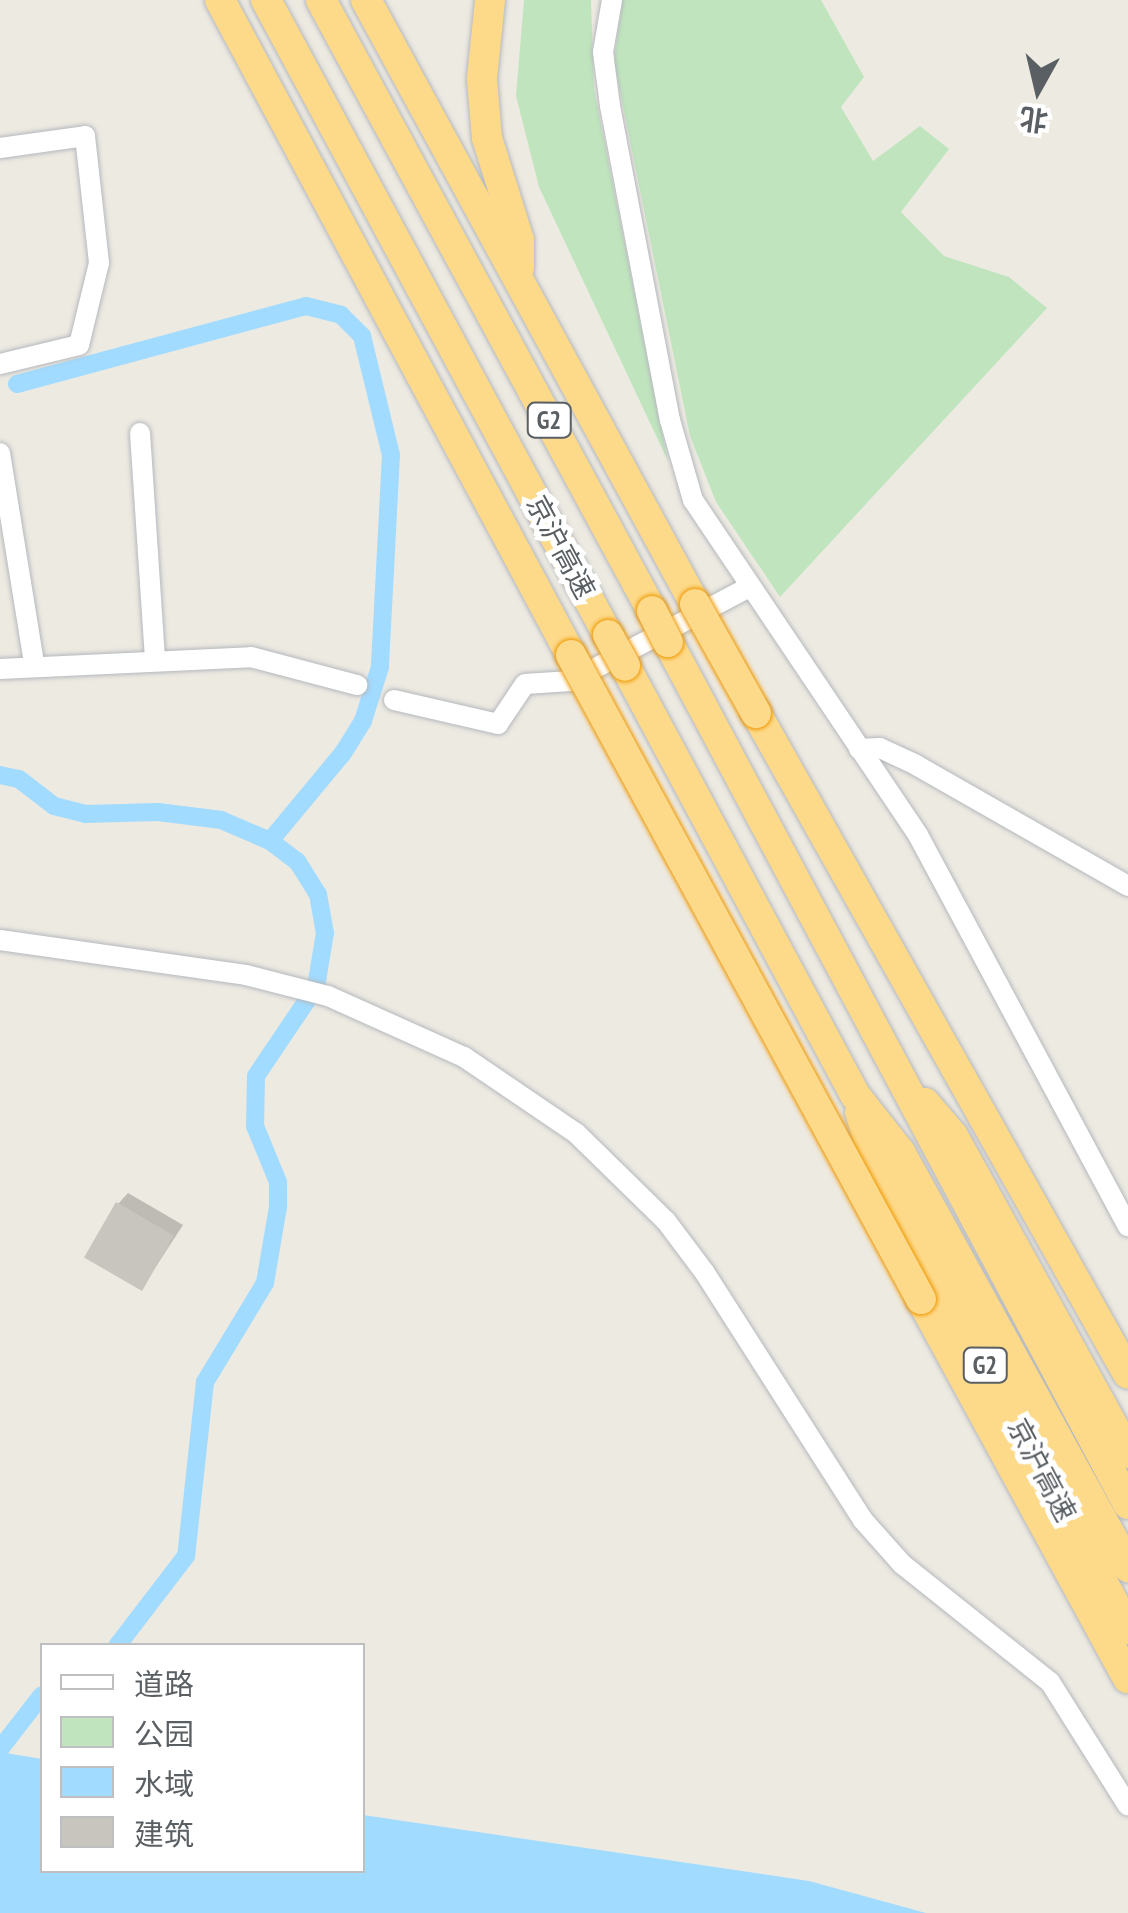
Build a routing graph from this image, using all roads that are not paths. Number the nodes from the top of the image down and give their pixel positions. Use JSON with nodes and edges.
{"nodes":[{"id":1,"x":220,"y":0,"type":"edge"},
{"id":2,"x":266,"y":0,"type":"edge"},
{"id":3,"x":321,"y":0,"type":"edge"},
{"id":4,"x":366,"y":0,"type":"edge"},
{"id":5,"x":490,"y":0,"type":"edge"},
{"id":6,"x":612,"y":0,"type":"edge"},
{"id":7,"x":0,"y":148,"type":"edge"},
{"id":8,"x":519,"y":281,"type":"junction"},
{"id":9,"x":0,"y":364,"type":"edge"},
{"id":10,"x":140,"y":432,"type":"dead end"},
{"id":11,"x":0,"y":453,"type":"edge"},
{"id":12,"x":749,"y":587,"type":"junction"},
{"id":13,"x":154,"y":658,"type":"junction"},
{"id":14,"x":34,"y":664,"type":"junction"},
{"id":15,"x":0,"y":669,"type":"edge"},
{"id":16,"x":357,"y":685,"type":"dead end"},
{"id":17,"x":394,"y":700,"type":"dead end"},
{"id":18,"x":859,"y":749,"type":"junction"},
{"id":19,"x":1128,"y":886,"type":"edge"},
{"id":20,"x":0,"y":940,"type":"edge"},
{"id":21,"x":906,"y":1082,"type":"junction"},
{"id":22,"x":855,"y":1095,"type":"junction"},
{"id":23,"x":1128,"y":1226,"type":"edge"},
{"id":24,"x":1128,"y":1374,"type":"edge"},
{"id":25,"x":1128,"y":1454,"type":"edge"},
{"id":26,"x":1128,"y":1504,"type":"edge"},
{"id":27,"x":1128,"y":1567,"type":"edge"},
{"id":28,"x":1128,"y":1629,"type":"edge"},
{"id":29,"x":1128,"y":1678,"type":"edge"},
{"id":30,"x":1128,"y":1806,"type":"edge"}],
"edges":[{"from":1,"to":29,"type":"highway","bridge":true},
{"from":2,"to":22,"type":"highway","name":"京沪高速","number":"G2","bridge":true},
{"from":3,"to":21,"type":"highway","name":"京沪高速","number":"G2","bridge":true},
{"from":4,"to":8,"type":"highway"},
{"from":5,"to":8,"type":"highway"},
{"from":6,"to":12,"type":"street"},
{"from":7,"to":9,"type":"street"},
{"from":8,"to":24,"type":"highway","bridge":true},
{"from":10,"to":13,"type":"street"},
{"from":11,"to":14,"type":"street"},
{"from":12,"to":17,"type":"street"},
{"from":12,"to":18,"type":"street"},
{"from":13,"to":14,"type":"street"},
{"from":13,"to":16,"type":"street"},
{"from":14,"to":15,"type":"street"},
{"from":18,"to":19,"type":"street"},
{"from":18,"to":23,"type":"street"},
{"from":20,"to":30,"type":"street"},
{"from":21,"to":25,"type":"highway","name":"京沪高速","number":"G2"},
{"from":21,"to":26,"type":"highway","name":"京沪高速","number":"G2"},
{"from":22,"to":27,"type":"highway","name":"京沪高速","number":"G2"},
{"from":22,"to":28,"type":"highway","name":"京沪高速","number":"G2"}]}
